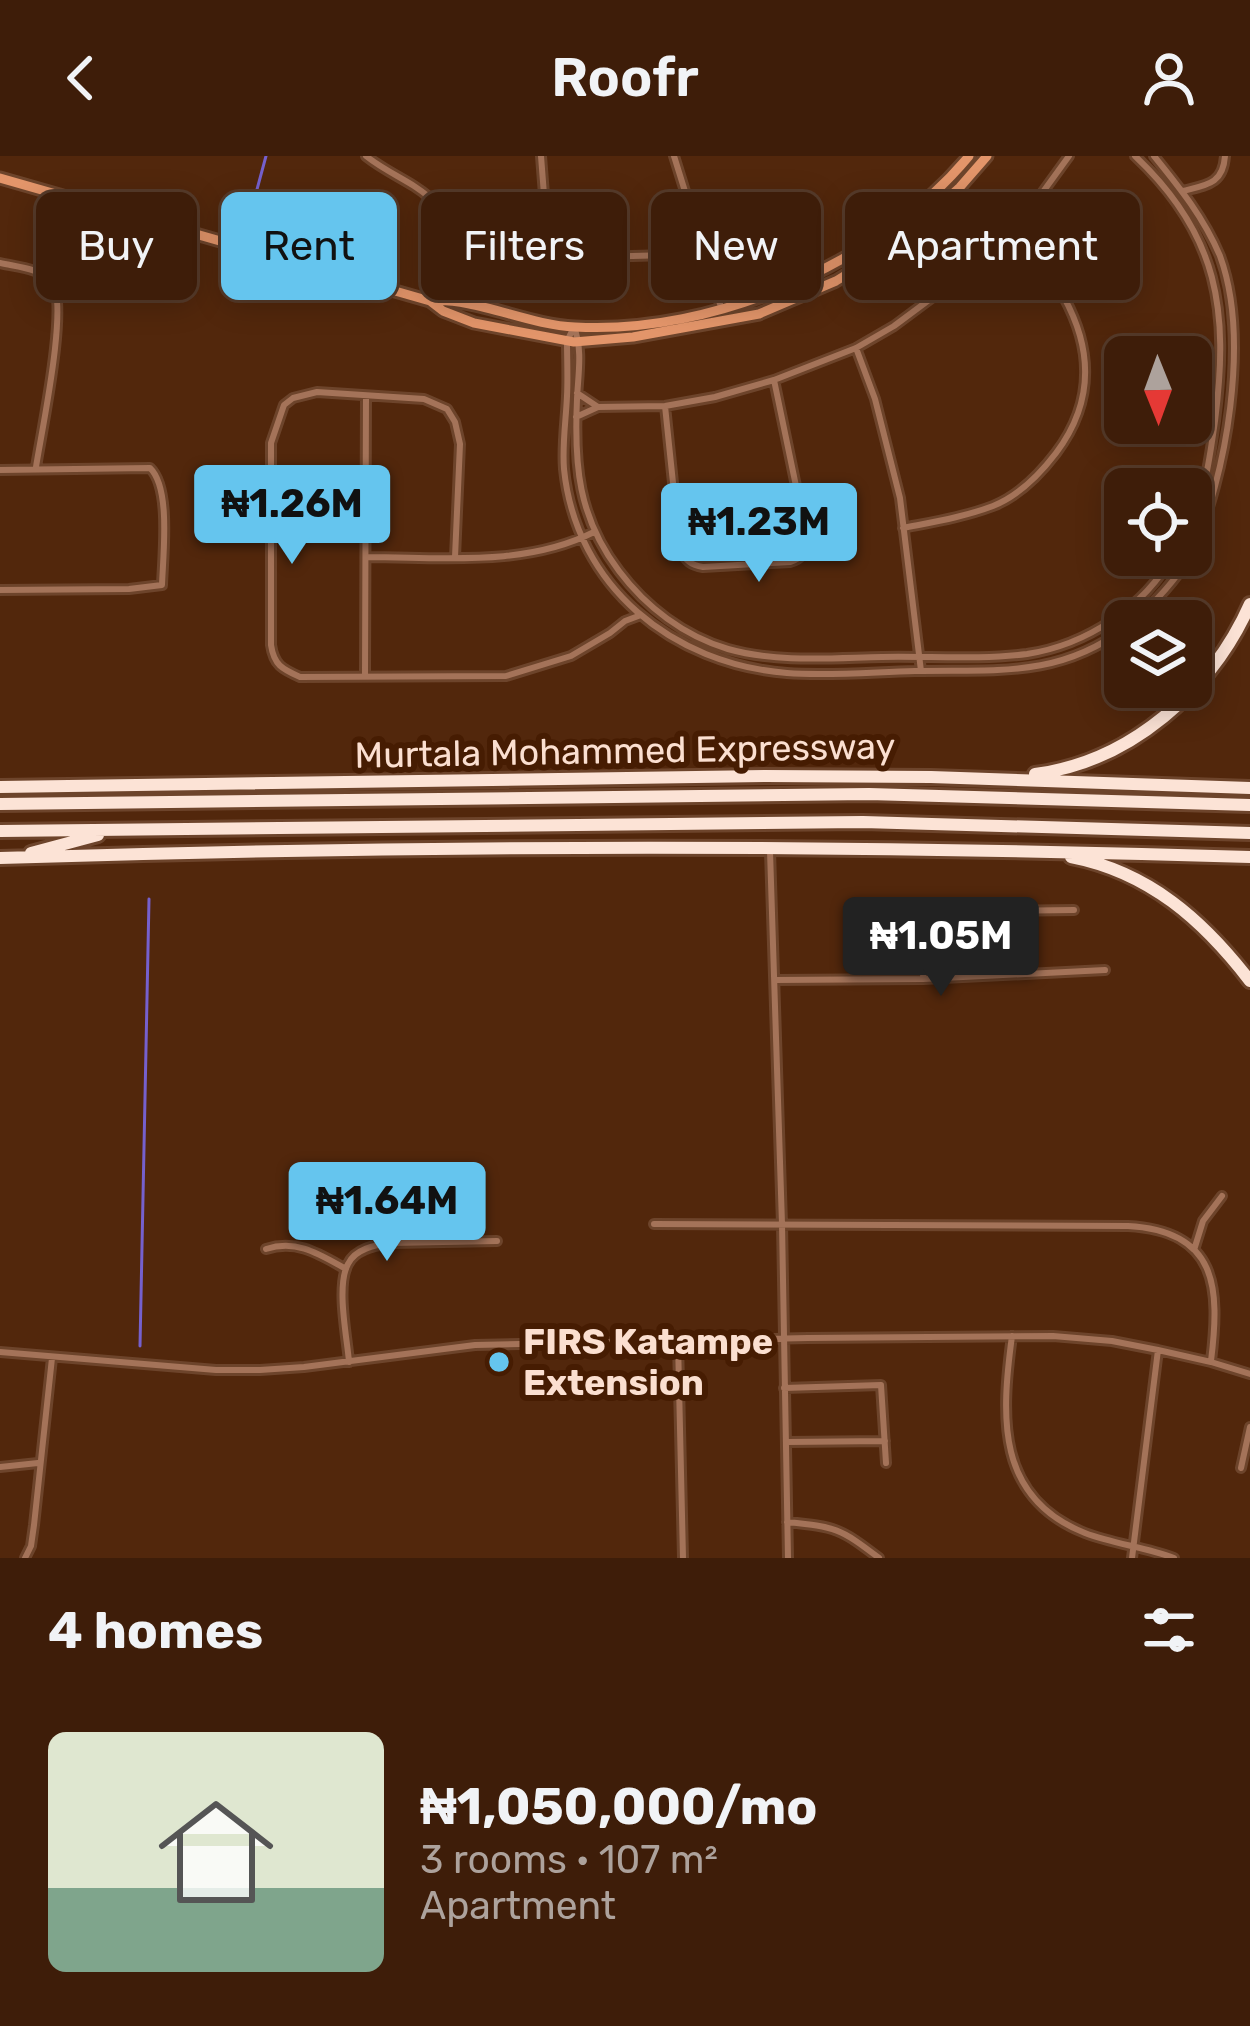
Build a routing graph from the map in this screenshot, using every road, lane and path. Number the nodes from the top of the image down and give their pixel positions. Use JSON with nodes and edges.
{"nodes":[{"id":1,"x":366,"y":156,"type":"edge"},
{"id":2,"x":541,"y":156,"type":"edge"},
{"id":3,"x":674,"y":156,"type":"edge"},
{"id":4,"x":969,"y":156,"type":"edge"},
{"id":5,"x":987,"y":156,"type":"edge"},
{"id":6,"x":1069,"y":156,"type":"edge"},
{"id":7,"x":1135,"y":156,"type":"edge"},
{"id":8,"x":1154,"y":156,"type":"edge"},
{"id":9,"x":1225,"y":156,"type":"edge"},
{"id":10,"x":1183,"y":191,"type":"junction"},
{"id":11,"x":47,"y":192,"type":"edge"},
{"id":12,"x":49,"y":192,"type":"edge"},
{"id":13,"x":421,"y":192,"type":"edge"},
{"id":14,"x":544,"y":192,"type":"edge"},
{"id":15,"x":685,"y":192,"type":"edge"},
{"id":16,"x":1043,"y":192,"type":"edge"},
{"id":17,"x":197,"y":234,"type":"edge"},
{"id":18,"x":0,"y":262,"type":"edge"},
{"id":19,"x":719,"y":300,"type":"edge"},
{"id":20,"x":929,"y":300,"type":"edge"},
{"id":21,"x":1067,"y":300,"type":"edge"},
{"id":22,"x":430,"y":301,"type":"junction"},
{"id":23,"x":722,"y":309,"type":"junction"},
{"id":24,"x":726,"y":322,"type":"junction"},
{"id":25,"x":574,"y":327,"type":"junction"},
{"id":26,"x":574,"y":341,"type":"junction"},
{"id":27,"x":856,"y":348,"type":"junction"},
{"id":28,"x":774,"y":380,"type":"junction"},
{"id":29,"x":578,"y":393,"type":"junction"},
{"id":30,"x":366,"y":396,"type":"junction"},
{"id":31,"x":665,"y":406,"type":"junction"},
{"id":32,"x":598,"y":407,"type":"junction"},
{"id":33,"x":576,"y":417,"type":"junction"},
{"id":34,"x":36,"y":467,"type":"junction"},
{"id":35,"x":1208,"y":468,"type":"edge"},
{"id":36,"x":0,"y":470,"type":"edge"},
{"id":37,"x":1212,"y":506,"type":"edge"},
{"id":38,"x":903,"y":528,"type":"junction"},
{"id":39,"x":594,"y":532,"type":"junction"},
{"id":40,"x":584,"y":537,"type":"junction"},
{"id":41,"x":366,"y":557,"type":"junction"},
{"id":42,"x":455,"y":557,"type":"junction"},
{"id":43,"x":1157,"y":576,"type":"edge"},
{"id":44,"x":1178,"y":576,"type":"edge"},
{"id":45,"x":0,"y":590,"type":"edge"},
{"id":46,"x":1158,"y":600,"type":"edge"},
{"id":47,"x":1250,"y":604,"type":"edge"},
{"id":48,"x":629,"y":606,"type":"junction"},
{"id":49,"x":641,"y":615,"type":"junction"},
{"id":50,"x":625,"y":620,"type":"junction"},
{"id":51,"x":1104,"y":643,"type":"edge"},
{"id":52,"x":920,"y":656,"type":"junction"},
{"id":53,"x":921,"y":671,"type":"junction"},
{"id":54,"x":365,"y":674,"type":"junction"},
{"id":55,"x":931,"y":777,"type":"junction"},
{"id":56,"x":113,"y":785,"type":"junction"},
{"id":57,"x":0,"y":787,"type":"edge"},
{"id":58,"x":1250,"y":788,"type":"edge"},
{"id":59,"x":18,"y":803,"type":"junction"},
{"id":60,"x":0,"y":804,"type":"edge"},
{"id":61,"x":1250,"y":805,"type":"edge"},
{"id":62,"x":119,"y":829,"type":"junction"},
{"id":63,"x":0,"y":830,"type":"edge"},
{"id":64,"x":1250,"y":833,"type":"edge"},
{"id":65,"x":770,"y":848,"type":"junction"},
{"id":66,"x":1005,"y":849,"type":"junction"},
{"id":67,"x":1250,"y":857,"type":"edge"},
{"id":68,"x":6,"y":858,"type":"edge"},
{"id":69,"x":1074,"y":910,"type":"dead end"},
{"id":70,"x":1106,"y":970,"type":"dead end"},
{"id":71,"x":923,"y":979,"type":"junction"},
{"id":72,"x":775,"y":980,"type":"junction"},
{"id":73,"x":1250,"y":981,"type":"edge"},
{"id":74,"x":1222,"y":1196,"type":"dead end"},
{"id":75,"x":654,"y":1224,"type":"dead end"},
{"id":76,"x":782,"y":1224,"type":"junction"},
{"id":77,"x":497,"y":1241,"type":"dead end"},
{"id":78,"x":266,"y":1250,"type":"dead end"},
{"id":79,"x":1194,"y":1250,"type":"junction"},
{"id":80,"x":346,"y":1269,"type":"junction"},
{"id":81,"x":1012,"y":1336,"type":"junction"},
{"id":82,"x":784,"y":1339,"type":"junction"},
{"id":83,"x":678,"y":1342,"type":"junction"},
{"id":84,"x":1158,"y":1350,"type":"junction"},
{"id":85,"x":0,"y":1352,"type":"edge"},
{"id":86,"x":52,"y":1358,"type":"junction"},
{"id":87,"x":349,"y":1362,"type":"junction"},
{"id":88,"x":1210,"y":1362,"type":"junction"},
{"id":89,"x":1250,"y":1374,"type":"edge"},
{"id":90,"x":784,"y":1388,"type":"junction"},
{"id":91,"x":1250,"y":1427,"type":"edge"},
{"id":92,"x":885,"y":1441,"type":"junction"},
{"id":93,"x":785,"y":1442,"type":"junction"},
{"id":94,"x":39,"y":1463,"type":"junction"},
{"id":95,"x":886,"y":1463,"type":"dead end"},
{"id":96,"x":0,"y":1467,"type":"edge"},
{"id":97,"x":1241,"y":1468,"type":"dead end"},
{"id":98,"x":787,"y":1522,"type":"junction"},
{"id":99,"x":1133,"y":1546,"type":"junction"},
{"id":100,"x":25,"y":1558,"type":"edge"},
{"id":101,"x":683,"y":1558,"type":"edge"},
{"id":102,"x":788,"y":1558,"type":"edge"},
{"id":103,"x":879,"y":1558,"type":"edge"},
{"id":104,"x":1132,"y":1558,"type":"edge"},
{"id":105,"x":1174,"y":1558,"type":"edge"}],
"edges":[{"from":1,"to":13,"type":"street"},
{"from":2,"to":14,"type":"street"},
{"from":3,"to":15,"type":"street"},
{"from":4,"to":23,"type":"street"},
{"from":5,"to":24,"type":"street"},
{"from":6,"to":16,"type":"street"},
{"from":7,"to":35,"type":"street"},
{"from":8,"to":10,"type":"street"},
{"from":9,"to":10,"type":"street"},
{"from":10,"to":37,"type":"street"},
{"from":11,"to":12,"type":"street"},
{"from":17,"to":22,"type":"street"},
{"from":18,"to":34,"type":"street"},
{"from":19,"to":23,"type":"street"},
{"from":20,"to":27,"type":"street"},
{"from":21,"to":38,"type":"street"},
{"from":22,"to":25,"type":"street"},
{"from":22,"to":26,"type":"street"},
{"from":23,"to":24,"type":"street"},
{"from":23,"to":25,"type":"street"},
{"from":24,"to":26,"type":"street"},
{"from":25,"to":26,"type":"street"},
{"from":26,"to":29,"type":"street"},
{"from":26,"to":40,"type":"street"},
{"from":27,"to":28,"type":"street"},
{"from":27,"to":38,"type":"street"},
{"from":28,"to":31,"type":"street"},
{"from":28,"to":31,"type":"street"},
{"from":29,"to":32,"type":"street"},
{"from":29,"to":33,"type":"street"},
{"from":30,"to":41,"type":"street"},
{"from":30,"to":42,"type":"street"},
{"from":30,"to":54,"type":"street"},
{"from":31,"to":32,"type":"street"},
{"from":32,"to":33,"type":"street"},
{"from":33,"to":39,"type":"street"},
{"from":34,"to":36,"type":"street"},
{"from":34,"to":45,"type":"street"},
{"from":38,"to":52,"type":"street"},
{"from":39,"to":40,"type":"street"},
{"from":39,"to":52,"type":"street"},
{"from":40,"to":42,"type":"street"},
{"from":40,"to":48,"type":"street"},
{"from":41,"to":42,"type":"street"},
{"from":41,"to":54,"type":"street"},
{"from":43,"to":52,"type":"street"},
{"from":44,"to":46,"type":"street"},
{"from":47,"to":55,"type":"highway"},
{"from":48,"to":49,"type":"street"},
{"from":48,"to":50,"type":"street"},
{"from":49,"to":50,"type":"street"},
{"from":49,"to":53,"type":"street"},
{"from":50,"to":54,"type":"street"},
{"from":51,"to":53,"type":"street"},
{"from":52,"to":53,"type":"street"},
{"from":55,"to":56,"type":"highway","name":"Murtala Mohammed Expressway"},
{"from":55,"to":58,"type":"highway","name":"Murtala Mohammed Expressway"},
{"from":56,"to":57,"type":"highway","name":"Murtala Mohammed Expressway"},
{"from":56,"to":59,"type":"highway"},
{"from":59,"to":60,"type":"highway","name":"Murtala Mohammed Expressway"},
{"from":59,"to":61,"type":"highway","name":"Murtala Mohammed Expressway"},
{"from":62,"to":63,"type":"highway","name":"Murtala Mohammed Expressway"},
{"from":62,"to":64,"type":"highway","name":"Murtala Mohammed Expressway"},
{"from":62,"to":68,"type":"highway"},
{"from":65,"to":66,"type":"highway"},
{"from":65,"to":68,"type":"highway"},
{"from":65,"to":72,"type":"street"},
{"from":66,"to":67,"type":"highway"},
{"from":66,"to":73,"type":"highway"},
{"from":69,"to":71,"type":"street"},
{"from":70,"to":71,"type":"street"},
{"from":71,"to":72,"type":"street"},
{"from":72,"to":76,"type":"street"},
{"from":74,"to":79,"type":"street"},
{"from":75,"to":76,"type":"street"},
{"from":76,"to":79,"type":"street"},
{"from":76,"to":82,"type":"street"},
{"from":77,"to":80,"type":"street"},
{"from":78,"to":80,"type":"street"},
{"from":79,"to":88,"type":"street"},
{"from":80,"to":87,"type":"street"},
{"from":81,"to":82,"type":"street"},
{"from":81,"to":84,"type":"street"},
{"from":81,"to":99,"type":"street"},
{"from":82,"to":83,"type":"street"},
{"from":82,"to":90,"type":"street"},
{"from":83,"to":87,"type":"street"},
{"from":83,"to":101,"type":"street"},
{"from":84,"to":88,"type":"street"},
{"from":84,"to":99,"type":"street"},
{"from":85,"to":86,"type":"street"},
{"from":86,"to":87,"type":"street"},
{"from":86,"to":94,"type":"street"},
{"from":88,"to":89,"type":"street"},
{"from":90,"to":92,"type":"street"},
{"from":90,"to":93,"type":"street"},
{"from":91,"to":97,"type":"street"},
{"from":92,"to":93,"type":"street"},
{"from":92,"to":95,"type":"street"},
{"from":93,"to":98,"type":"street"},
{"from":94,"to":96,"type":"street"},
{"from":94,"to":100,"type":"street"},
{"from":98,"to":102,"type":"street"},
{"from":98,"to":103,"type":"street"},
{"from":99,"to":104,"type":"street"},
{"from":99,"to":105,"type":"street"}]}
